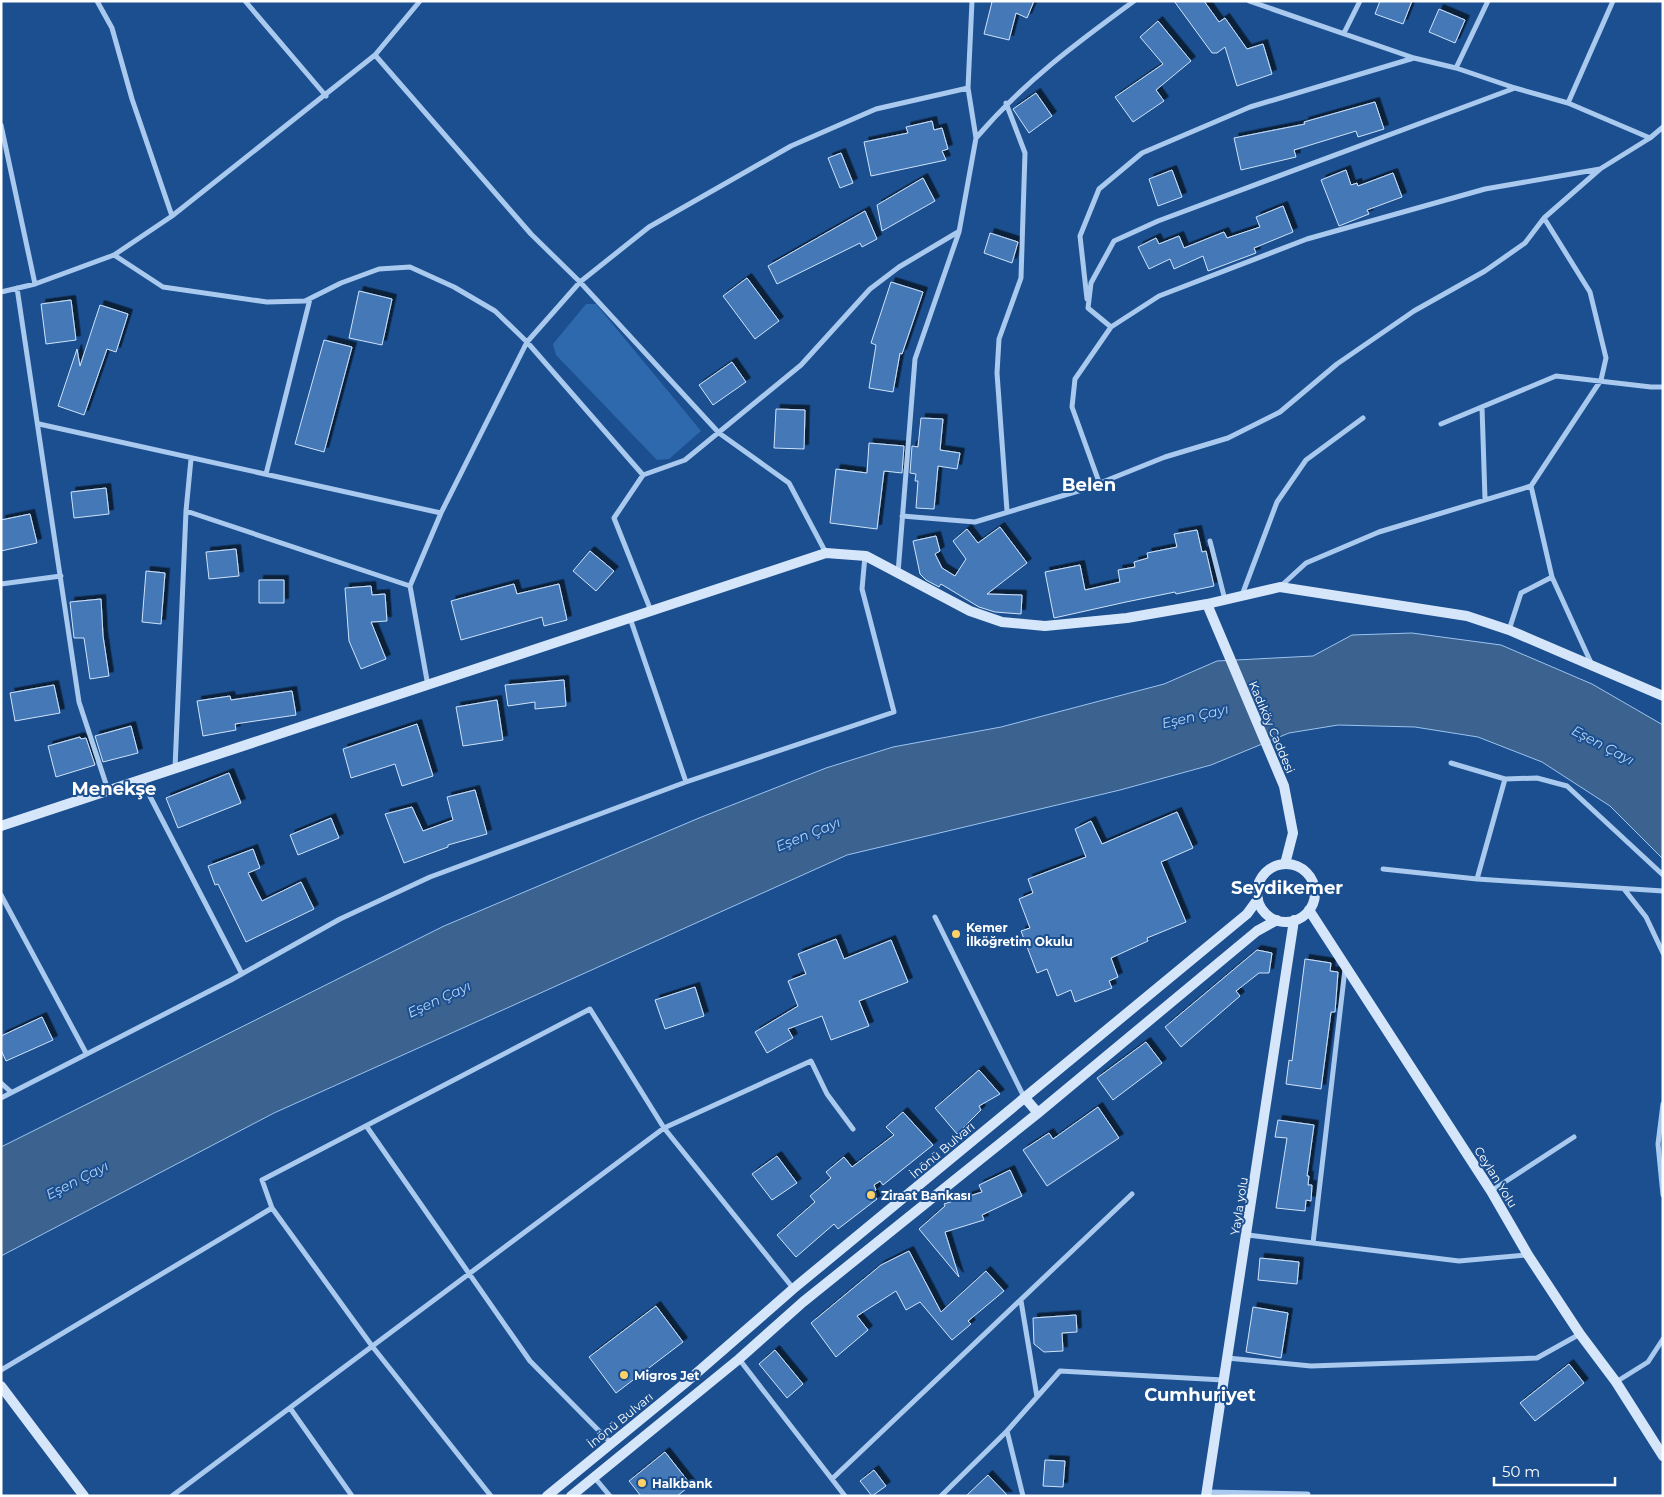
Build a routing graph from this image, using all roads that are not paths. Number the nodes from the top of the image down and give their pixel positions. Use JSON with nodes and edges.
{"nodes":[{"id":1,"x":97,"y":1,"type":"edge"},
{"id":2,"x":245,"y":1,"type":"edge"},
{"id":3,"x":420,"y":1,"type":"edge"},
{"id":4,"x":972,"y":1,"type":"edge"},
{"id":5,"x":1134,"y":1,"type":"edge"},
{"id":6,"x":1249,"y":1,"type":"edge"},
{"id":7,"x":1360,"y":1,"type":"edge"},
{"id":8,"x":1488,"y":1,"type":"edge"},
{"id":9,"x":1613,"y":1,"type":"edge"},
{"id":10,"x":1344,"y":33,"type":"junction"},
{"id":11,"x":375,"y":55,"type":"junction"},
{"id":12,"x":1414,"y":58,"type":"junction"},
{"id":13,"x":1456,"y":68,"type":"junction"},
{"id":14,"x":968,"y":88,"type":"junction"},
{"id":15,"x":1515,"y":88,"type":"junction"},
{"id":16,"x":326,"y":96,"type":"junction"},
{"id":17,"x":1006,"y":103,"type":"junction"},
{"id":18,"x":1568,"y":103,"type":"junction"},
{"id":19,"x":1,"y":125,"type":"edge"},
{"id":20,"x":1663,"y":127,"type":"edge"},
{"id":21,"x":976,"y":138,"type":"junction"},
{"id":22,"x":1650,"y":138,"type":"junction"},
{"id":23,"x":1600,"y":169,"type":"junction"},
{"id":24,"x":172,"y":216,"type":"junction"},
{"id":25,"x":1544,"y":218,"type":"junction"},
{"id":26,"x":959,"y":232,"type":"junction"},
{"id":27,"x":114,"y":255,"type":"junction"},
{"id":28,"x":580,"y":282,"type":"junction"},
{"id":29,"x":35,"y":284,"type":"junction"},
{"id":30,"x":16,"y":288,"type":"junction"},
{"id":31,"x":1,"y":292,"type":"edge"},
{"id":32,"x":310,"y":298,"type":"junction"},
{"id":33,"x":1088,"y":308,"type":"junction"},
{"id":34,"x":1112,"y":327,"type":"junction"},
{"id":35,"x":527,"y":342,"type":"junction"},
{"id":36,"x":1601,"y":380,"type":"junction"},
{"id":37,"x":1663,"y":386,"type":"edge"},
{"id":38,"x":1482,"y":407,"type":"junction"},
{"id":39,"x":1364,"y":418,"type":"dead end"},
{"id":40,"x":39,"y":424,"type":"junction"},
{"id":41,"x":1441,"y":424,"type":"dead end"},
{"id":42,"x":719,"y":433,"type":"junction"},
{"id":43,"x":191,"y":459,"type":"junction"},
{"id":44,"x":266,"y":474,"type":"junction"},
{"id":45,"x":644,"y":475,"type":"junction"},
{"id":46,"x":1099,"y":482,"type":"junction"},
{"id":47,"x":1531,"y":486,"type":"junction"},
{"id":48,"x":1485,"y":499,"type":"junction"},
{"id":49,"x":186,"y":511,"type":"junction"},
{"id":50,"x":1008,"y":511,"type":"junction"},
{"id":51,"x":441,"y":513,"type":"junction"},
{"id":52,"x":902,"y":516,"type":"junction"},
{"id":53,"x":1210,"y":541,"type":"dead end"},
{"id":54,"x":826,"y":553,"type":"junction"},
{"id":55,"x":866,"y":556,"type":"junction"},
{"id":56,"x":898,"y":573,"type":"junction"},
{"id":57,"x":61,"y":576,"type":"junction"},
{"id":58,"x":1552,"y":577,"type":"junction"},
{"id":59,"x":1,"y":584,"type":"edge"},
{"id":60,"x":410,"y":586,"type":"junction"},
{"id":61,"x":1280,"y":587,"type":"junction"},
{"id":62,"x":1242,"y":596,"type":"junction"},
{"id":63,"x":1225,"y":600,"type":"junction"},
{"id":64,"x":1207,"y":604,"type":"junction"},
{"id":65,"x":651,"y":610,"type":"junction"},
{"id":66,"x":630,"y":618,"type":"junction"},
{"id":67,"x":1509,"y":630,"type":"junction"},
{"id":68,"x":1593,"y":667,"type":"junction"},
{"id":69,"x":428,"y":686,"type":"junction"},
{"id":70,"x":1663,"y":696,"type":"edge"},
{"id":71,"x":1451,"y":762,"type":"dead end"},
{"id":72,"x":174,"y":768,"type":"junction"},
{"id":73,"x":140,"y":779,"type":"junction"},
{"id":74,"x":1505,"y":779,"type":"junction"},
{"id":75,"x":686,"y":782,"type":"junction"},
{"id":76,"x":108,"y":790,"type":"junction"},
{"id":77,"x":1,"y":826,"type":"edge"},
{"id":78,"x":1285,"y":864,"type":"junction"},
{"id":79,"x":1383,"y":869,"type":"dead end"},
{"id":80,"x":1663,"y":875,"type":"edge"},
{"id":81,"x":1477,"y":880,"type":"junction"},
{"id":82,"x":1624,"y":889,"type":"junction"},
{"id":83,"x":1663,"y":891,"type":"edge"},
{"id":84,"x":1,"y":895,"type":"edge"},
{"id":85,"x":1258,"y":898,"type":"junction"},
{"id":86,"x":1309,"y":910,"type":"junction"},
{"id":87,"x":934,"y":917,"type":"dead end"},
{"id":88,"x":1277,"y":920,"type":"junction"},
{"id":89,"x":1294,"y":920,"type":"junction"},
{"id":90,"x":1663,"y":953,"type":"edge"},
{"id":91,"x":1345,"y":966,"type":"junction"},
{"id":92,"x":242,"y":974,"type":"junction"},
{"id":93,"x":86,"y":1053,"type":"junction"},
{"id":94,"x":1,"y":1083,"type":"edge"},
{"id":95,"x":11,"y":1092,"type":"junction"},
{"id":96,"x":1,"y":1098,"type":"edge"},
{"id":97,"x":1025,"y":1098,"type":"junction"},
{"id":98,"x":1663,"y":1104,"type":"edge"},
{"id":99,"x":1038,"y":1113,"type":"junction"},
{"id":100,"x":367,"y":1127,"type":"junction"},
{"id":101,"x":664,"y":1128,"type":"junction"},
{"id":102,"x":852,"y":1129,"type":"dead end"},
{"id":103,"x":1574,"y":1137,"type":"dead end"},
{"id":104,"x":1491,"y":1191,"type":"junction"},
{"id":105,"x":1132,"y":1194,"type":"dead end"},
{"id":106,"x":1663,"y":1195,"type":"edge"},
{"id":107,"x":272,"y":1208,"type":"junction"},
{"id":108,"x":1248,"y":1235,"type":"junction"},
{"id":109,"x":1313,"y":1243,"type":"junction"},
{"id":110,"x":1528,"y":1254,"type":"junction"},
{"id":111,"x":469,"y":1273,"type":"junction"},
{"id":112,"x":793,"y":1289,"type":"junction"},
{"id":113,"x":1021,"y":1301,"type":"junction"},
{"id":114,"x":804,"y":1302,"type":"junction"},
{"id":115,"x":1580,"y":1334,"type":"junction"},
{"id":116,"x":1663,"y":1339,"type":"edge"},
{"id":117,"x":372,"y":1346,"type":"junction"},
{"id":118,"x":1227,"y":1358,"type":"junction"},
{"id":119,"x":739,"y":1359,"type":"junction"},
{"id":120,"x":1,"y":1370,"type":"edge"},
{"id":121,"x":1223,"y":1380,"type":"junction"},
{"id":122,"x":1616,"y":1382,"type":"junction"},
{"id":123,"x":1,"y":1386,"type":"edge"},
{"id":124,"x":1037,"y":1397,"type":"junction"},
{"id":125,"x":290,"y":1408,"type":"junction"},
{"id":126,"x":1007,"y":1431,"type":"junction"},
{"id":127,"x":611,"y":1443,"type":"junction"},
{"id":128,"x":1660,"y":1444,"type":"edge"},
{"id":129,"x":1663,"y":1456,"type":"edge"},
{"id":130,"x":584,"y":1465,"type":"junction"},
{"id":131,"x":594,"y":1477,"type":"junction"},
{"id":132,"x":833,"y":1478,"type":"junction"},
{"id":133,"x":1206,"y":1494,"type":"edge"},
{"id":134,"x":1308,"y":1494,"type":"dead end"},
{"id":135,"x":84,"y":1496,"type":"edge"},
{"id":136,"x":172,"y":1496,"type":"edge"},
{"id":137,"x":352,"y":1496,"type":"edge"},
{"id":138,"x":491,"y":1496,"type":"edge"},
{"id":139,"x":547,"y":1496,"type":"edge"},
{"id":140,"x":571,"y":1496,"type":"edge"},
{"id":141,"x":610,"y":1496,"type":"edge"},
{"id":142,"x":845,"y":1496,"type":"edge"},
{"id":143,"x":941,"y":1496,"type":"edge"},
{"id":144,"x":1023,"y":1496,"type":"edge"}],
"edges":[{"from":1,"to":24,"type":"street"},
{"from":2,"to":16,"type":"street"},
{"from":3,"to":11,"type":"street"},
{"from":4,"to":14,"type":"street"},
{"from":5,"to":17,"type":"street"},
{"from":6,"to":10,"type":"street"},
{"from":7,"to":10,"type":"street"},
{"from":8,"to":13,"type":"street"},
{"from":9,"to":18,"type":"street"},
{"from":10,"to":12,"type":"street"},
{"from":11,"to":16,"type":"street"},
{"from":11,"to":28,"type":"street"},
{"from":12,"to":13,"type":"street"},
{"from":12,"to":33,"type":"street"},
{"from":13,"to":15,"type":"street"},
{"from":14,"to":21,"type":"street"},
{"from":14,"to":28,"type":"street"},
{"from":15,"to":18,"type":"street"},
{"from":15,"to":33,"type":"street"},
{"from":16,"to":24,"type":"street"},
{"from":17,"to":21,"type":"street"},
{"from":17,"to":50,"type":"street"},
{"from":18,"to":22,"type":"street"},
{"from":19,"to":29,"type":"street"},
{"from":20,"to":22,"type":"street"},
{"from":21,"to":26,"type":"street"},
{"from":22,"to":23,"type":"street"},
{"from":23,"to":25,"type":"street"},
{"from":23,"to":34,"type":"street"},
{"from":24,"to":27,"type":"street"},
{"from":25,"to":36,"type":"street"},
{"from":25,"to":46,"type":"street"},
{"from":26,"to":42,"type":"street"},
{"from":26,"to":52,"type":"street"},
{"from":27,"to":29,"type":"street"},
{"from":27,"to":32,"type":"street"},
{"from":28,"to":35,"type":"street"},
{"from":28,"to":42,"type":"street"},
{"from":29,"to":30,"type":"street"},
{"from":30,"to":31,"type":"street"},
{"from":30,"to":40,"type":"street"},
{"from":32,"to":35,"type":"street"},
{"from":32,"to":44,"type":"street"},
{"from":33,"to":34,"type":"street"},
{"from":34,"to":46,"type":"street"},
{"from":35,"to":45,"type":"street"},
{"from":35,"to":51,"type":"street"},
{"from":36,"to":37,"type":"street"},
{"from":36,"to":38,"type":"street"},
{"from":36,"to":47,"type":"street"},
{"from":38,"to":41,"type":"street"},
{"from":38,"to":48,"type":"street"},
{"from":39,"to":62,"type":"street"},
{"from":40,"to":43,"type":"street"},
{"from":40,"to":57,"type":"street"},
{"from":42,"to":45,"type":"street"},
{"from":42,"to":54,"type":"street"},
{"from":43,"to":44,"type":"street"},
{"from":43,"to":49,"type":"street"},
{"from":44,"to":51,"type":"street"},
{"from":45,"to":65,"type":"street"},
{"from":46,"to":50,"type":"street"},
{"from":47,"to":48,"type":"street"},
{"from":47,"to":58,"type":"street"},
{"from":48,"to":61,"type":"street"},
{"from":49,"to":60,"type":"street"},
{"from":49,"to":72,"type":"street"},
{"from":50,"to":52,"type":"street"},
{"from":51,"to":60,"type":"street"},
{"from":52,"to":56,"type":"street"},
{"from":53,"to":63,"type":"street"},
{"from":54,"to":55,"type":"street"},
{"from":54,"to":65,"type":"street"},
{"from":55,"to":56,"type":"street"},
{"from":55,"to":75,"type":"street"},
{"from":56,"to":64,"type":"street"},
{"from":57,"to":59,"type":"street"},
{"from":57,"to":76,"type":"street"},
{"from":58,"to":67,"type":"street"},
{"from":58,"to":68,"type":"street"},
{"from":60,"to":69,"type":"street"},
{"from":61,"to":62,"type":"street"},
{"from":61,"to":67,"type":"street"},
{"from":62,"to":63,"type":"street"},
{"from":63,"to":64,"type":"street"},
{"from":64,"to":78,"type":"street","name":"Kadıköy Caddesi"},
{"from":65,"to":66,"type":"street"},
{"from":66,"to":69,"type":"street"},
{"from":66,"to":75,"type":"street"},
{"from":67,"to":68,"type":"street"},
{"from":68,"to":70,"type":"street"},
{"from":69,"to":72,"type":"street"},
{"from":71,"to":74,"type":"street"},
{"from":72,"to":73,"type":"street"},
{"from":73,"to":76,"type":"street"},
{"from":73,"to":92,"type":"street"},
{"from":74,"to":80,"type":"street"},
{"from":74,"to":81,"type":"street"},
{"from":75,"to":92,"type":"street"},
{"from":76,"to":77,"type":"street"},
{"from":78,"to":85,"type":"street"},
{"from":78,"to":86,"type":"street"},
{"from":79,"to":81,"type":"street"},
{"from":81,"to":82,"type":"street"},
{"from":82,"to":83,"type":"street"},
{"from":82,"to":90,"type":"street"},
{"from":84,"to":93,"type":"street"},
{"from":85,"to":88,"type":"street"},
{"from":85,"to":97,"type":"street","name":"İnönü Bulvarı"},
{"from":86,"to":89,"type":"street"},
{"from":86,"to":91,"type":"street","name":"Ceylan Yolu"},
{"from":87,"to":97,"type":"street"},
{"from":88,"to":89,"type":"street"},
{"from":88,"to":99,"type":"street"},
{"from":89,"to":108,"type":"street","name":"Yayla yolu"},
{"from":91,"to":104,"type":"street","name":"Ceylan Yolu"},
{"from":91,"to":109,"type":"street"},
{"from":92,"to":93,"type":"street"},
{"from":93,"to":95,"type":"street"},
{"from":94,"to":95,"type":"street"},
{"from":95,"to":96,"type":"street"},
{"from":97,"to":99,"type":"street"},
{"from":97,"to":112,"type":"street","name":"İnönü Bulvarı"},
{"from":98,"to":106,"type":"street"},
{"from":99,"to":114,"type":"street"},
{"from":100,"to":101,"type":"street"},
{"from":100,"to":107,"type":"street"},
{"from":100,"to":111,"type":"street"},
{"from":101,"to":102,"type":"street"},
{"from":101,"to":111,"type":"street"},
{"from":101,"to":112,"type":"street"},
{"from":103,"to":104,"type":"street"},
{"from":104,"to":110,"type":"street","name":"Ceylan Yolu"},
{"from":105,"to":113,"type":"street"},
{"from":107,"to":117,"type":"street"},
{"from":107,"to":120,"type":"street"},
{"from":108,"to":109,"type":"street"},
{"from":108,"to":118,"type":"street","name":"Yayla yolu"},
{"from":109,"to":110,"type":"street"},
{"from":110,"to":115,"type":"street","name":"Ceylan Yolu"},
{"from":111,"to":117,"type":"street"},
{"from":111,"to":127,"type":"street"},
{"from":112,"to":114,"type":"street"},
{"from":112,"to":127,"type":"street","name":"İnönü Bulvarı"},
{"from":113,"to":124,"type":"street"},
{"from":113,"to":132,"type":"street"},
{"from":114,"to":119,"type":"street"},
{"from":115,"to":118,"type":"street"},
{"from":115,"to":122,"type":"street","name":"Ceylan Yolu"},
{"from":116,"to":122,"type":"street"},
{"from":117,"to":125,"type":"street"},
{"from":117,"to":138,"type":"street"},
{"from":118,"to":121,"type":"street","name":"Yayla yolu"},
{"from":119,"to":131,"type":"street"},
{"from":119,"to":132,"type":"street"},
{"from":121,"to":124,"type":"street"},
{"from":121,"to":133,"type":"street","name":"Yayla yolu"},
{"from":122,"to":128,"type":"street","name":"Ceylan Yolu"},
{"from":123,"to":135,"type":"street"},
{"from":124,"to":126,"type":"street"},
{"from":125,"to":136,"type":"street"},
{"from":125,"to":137,"type":"street"},
{"from":126,"to":143,"type":"street"},
{"from":126,"to":144,"type":"street"},
{"from":127,"to":130,"type":"street","name":"İnönü Bulvarı"},
{"from":128,"to":129,"type":"street","name":"Ceylan Yolu"},
{"from":130,"to":131,"type":"street"},
{"from":130,"to":139,"type":"street","name":"İnönü Bulvarı"},
{"from":131,"to":140,"type":"street"},
{"from":131,"to":141,"type":"street"},
{"from":132,"to":142,"type":"street"},
{"from":133,"to":134,"type":"street"}]}
